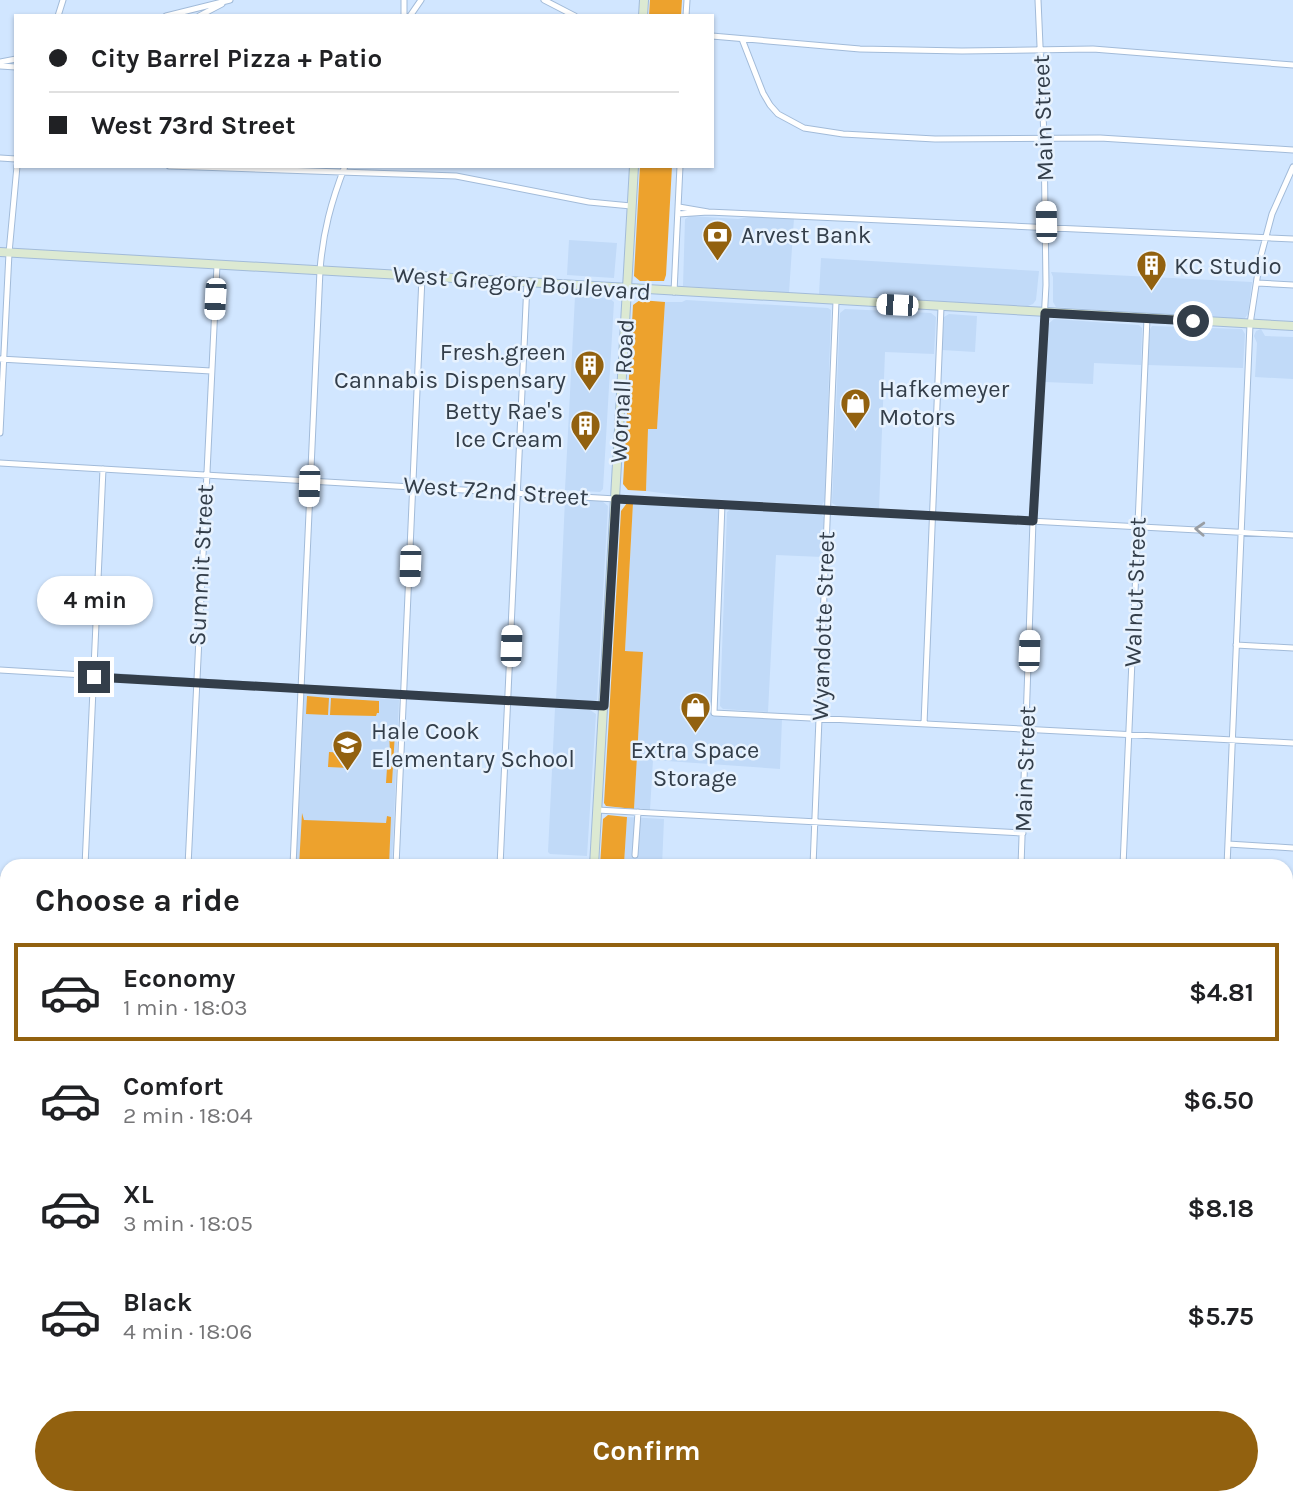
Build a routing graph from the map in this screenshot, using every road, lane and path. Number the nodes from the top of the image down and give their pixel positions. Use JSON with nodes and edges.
{"nodes":[{"id":1,"x":229,"y":0,"type":"edge"},
{"id":2,"x":544,"y":0,"type":"edge"},
{"id":3,"x":1038,"y":0,"type":"edge"},
{"id":4,"x":176,"y":14,"type":"edge"},
{"id":5,"x":203,"y":14,"type":"edge"},
{"id":6,"x":571,"y":14,"type":"edge"},
{"id":7,"x":714,"y":36,"type":"edge"},
{"id":8,"x":742,"y":39,"type":"junction"},
{"id":9,"x":1041,"y":50,"type":"junction"},
{"id":10,"x":1293,"y":65,"type":"edge"},
{"id":11,"x":1044,"y":136,"type":"junction"},
{"id":12,"x":1293,"y":150,"type":"edge"},
{"id":13,"x":1293,"y":167,"type":"edge"},
{"id":14,"x":17,"y":168,"type":"edge"},
{"id":15,"x":286,"y":168,"type":"edge"},
{"id":16,"x":634,"y":168,"type":"edge"},
{"id":17,"x":680,"y":168,"type":"edge"},
{"id":18,"x":344,"y":169,"type":"edge"},
{"id":19,"x":631,"y":206,"type":"junction"},
{"id":20,"x":678,"y":206,"type":"junction"},
{"id":21,"x":708,"y":212,"type":"junction"},
{"id":22,"x":678,"y":214,"type":"junction"},
{"id":23,"x":1046,"y":227,"type":"junction"},
{"id":24,"x":1266,"y":237,"type":"junction"},
{"id":25,"x":1293,"y":239,"type":"edge"},
{"id":26,"x":4,"y":253,"type":"edge"},
{"id":27,"x":217,"y":265,"type":"junction"},
{"id":28,"x":320,"y":270,"type":"junction"},
{"id":29,"x":422,"y":277,"type":"junction"},
{"id":30,"x":527,"y":283,"type":"junction"},
{"id":31,"x":1257,"y":283,"type":"junction"},
{"id":32,"x":1293,"y":285,"type":"edge"},
{"id":33,"x":627,"y":289,"type":"junction"},
{"id":34,"x":674,"y":292,"type":"junction"},
{"id":35,"x":836,"y":302,"type":"junction"},
{"id":36,"x":941,"y":307,"type":"junction"},
{"id":37,"x":1045,"y":313,"type":"junction"},
{"id":38,"x":1147,"y":318,"type":"junction"},
{"id":39,"x":1250,"y":324,"type":"junction"},
{"id":40,"x":1293,"y":326,"type":"edge"},
{"id":41,"x":2,"y":359,"type":"edge"},
{"id":42,"x":211,"y":371,"type":"junction"},
{"id":43,"x":0,"y":433,"type":"edge"},
{"id":44,"x":0,"y":463,"type":"edge"},
{"id":45,"x":103,"y":469,"type":"junction"},
{"id":46,"x":205,"y":475,"type":"junction"},
{"id":47,"x":309,"y":480,"type":"junction"},
{"id":48,"x":413,"y":486,"type":"junction"},
{"id":49,"x":518,"y":492,"type":"junction"},
{"id":50,"x":616,"y":499,"type":"junction"},
{"id":51,"x":722,"y":504,"type":"junction"},
{"id":52,"x":827,"y":509,"type":"junction"},
{"id":53,"x":932,"y":515,"type":"junction"},
{"id":54,"x":1033,"y":521,"type":"junction"},
{"id":55,"x":1137,"y":526,"type":"junction"},
{"id":56,"x":1240,"y":531,"type":"junction"},
{"id":57,"x":1293,"y":535,"type":"edge"},
{"id":58,"x":1236,"y":645,"type":"junction"},
{"id":59,"x":1293,"y":648,"type":"edge"},
{"id":60,"x":0,"y":670,"type":"edge"},
{"id":61,"x":94,"y":677,"type":"junction"},
{"id":62,"x":196,"y":683,"type":"junction"},
{"id":63,"x":300,"y":690,"type":"junction"},
{"id":64,"x":404,"y":694,"type":"junction"},
{"id":65,"x":509,"y":701,"type":"junction"},
{"id":66,"x":604,"y":706,"type":"junction"},
{"id":67,"x":820,"y":719,"type":"junction"},
{"id":68,"x":924,"y":724,"type":"junction"},
{"id":69,"x":1027,"y":729,"type":"junction"},
{"id":70,"x":1129,"y":735,"type":"junction"},
{"id":71,"x":1232,"y":740,"type":"junction"},
{"id":72,"x":1293,"y":743,"type":"edge"},
{"id":73,"x":597,"y":810,"type":"junction"},
{"id":74,"x":638,"y":812,"type":"junction"},
{"id":75,"x":815,"y":822,"type":"junction"},
{"id":76,"x":1023,"y":833,"type":"junction"},
{"id":77,"x":1228,"y":844,"type":"junction"},
{"id":78,"x":1293,"y":848,"type":"edge"},
{"id":79,"x":635,"y":855,"type":"dead end"},
{"id":80,"x":85,"y":859,"type":"edge"},
{"id":81,"x":188,"y":859,"type":"edge"},
{"id":82,"x":293,"y":859,"type":"edge"},
{"id":83,"x":396,"y":859,"type":"edge"},
{"id":84,"x":500,"y":859,"type":"edge"},
{"id":85,"x":594,"y":859,"type":"edge"},
{"id":86,"x":813,"y":859,"type":"edge"},
{"id":87,"x":1021,"y":859,"type":"edge"},
{"id":88,"x":1123,"y":859,"type":"edge"},
{"id":89,"x":1227,"y":859,"type":"edge"}],
"edges":[{"from":1,"to":4,"type":"street"},
{"from":1,"to":5,"type":"street"},
{"from":2,"to":6,"type":"street"},
{"from":3,"to":9,"type":"street","name":"Main Street"},
{"from":7,"to":8,"type":"street"},
{"from":8,"to":9,"type":"street"},
{"from":8,"to":11,"type":"street"},
{"from":9,"to":10,"type":"street"},
{"from":9,"to":11,"type":"street","name":"Main Street"},
{"from":11,"to":12,"type":"street"},
{"from":11,"to":23,"type":"street","name":"Main Street"},
{"from":13,"to":24,"type":"street"},
{"from":14,"to":26,"type":"street"},
{"from":15,"to":18,"type":"street"},
{"from":16,"to":19,"type":"main road","name":"Wornall Road"},
{"from":17,"to":20,"type":"street"},
{"from":18,"to":19,"type":"street"},
{"from":18,"to":28,"type":"street"},
{"from":19,"to":33,"type":"main road","name":"Wornall Road"},
{"from":20,"to":21,"type":"street"},
{"from":20,"to":22,"type":"street"},
{"from":21,"to":22,"type":"street"},
{"from":21,"to":23,"type":"street"},
{"from":22,"to":34,"type":"street"},
{"from":23,"to":24,"type":"street"},
{"from":23,"to":37,"type":"street","name":"Main Street"},
{"from":24,"to":25,"type":"street"},
{"from":24,"to":31,"type":"street"},
{"from":26,"to":27,"type":"main road","name":"West Gregory Boulevard"},
{"from":26,"to":41,"type":"street"},
{"from":27,"to":28,"type":"main road","name":"West Gregory Boulevard"},
{"from":27,"to":42,"type":"street","name":"Summit Street"},
{"from":28,"to":29,"type":"main road","name":"West Gregory Boulevard"},
{"from":28,"to":47,"type":"street"},
{"from":29,"to":30,"type":"main road","name":"West Gregory Boulevard"},
{"from":29,"to":48,"type":"street"},
{"from":30,"to":33,"type":"main road","name":"West Gregory Boulevard"},
{"from":30,"to":49,"type":"street"},
{"from":31,"to":32,"type":"street"},
{"from":31,"to":39,"type":"street"},
{"from":33,"to":34,"type":"main road","name":"West Gregory Boulevard"},
{"from":33,"to":50,"type":"main road","name":"Wornall Road"},
{"from":34,"to":35,"type":"main road","name":"West Gregory Boulevard"},
{"from":35,"to":36,"type":"main road","name":"West Gregory Boulevard"},
{"from":35,"to":52,"type":"street","name":"Wyandotte Street"},
{"from":36,"to":37,"type":"main road","name":"West Gregory Boulevard"},
{"from":36,"to":53,"type":"street"},
{"from":37,"to":38,"type":"main road","name":"West Gregory Boulevard"},
{"from":37,"to":54,"type":"street","name":"Main Street"},
{"from":38,"to":39,"type":"main road","name":"West Gregory Boulevard"},
{"from":38,"to":55,"type":"street","name":"Walnut Street"},
{"from":39,"to":40,"type":"main road","name":"West Gregory Boulevard"},
{"from":39,"to":56,"type":"street"},
{"from":41,"to":42,"type":"street"},
{"from":41,"to":43,"type":"street"},
{"from":42,"to":46,"type":"street","name":"Summit Street"},
{"from":44,"to":45,"type":"street","name":"West 72nd Street"},
{"from":45,"to":46,"type":"street","name":"West 72nd Street"},
{"from":45,"to":61,"type":"street"},
{"from":46,"to":47,"type":"street","name":"West 72nd Street"},
{"from":46,"to":62,"type":"street","name":"Summit Street"},
{"from":47,"to":48,"type":"street","name":"West 72nd Street"},
{"from":47,"to":63,"type":"street"},
{"from":48,"to":49,"type":"street","name":"West 72nd Street"},
{"from":48,"to":64,"type":"street"},
{"from":49,"to":50,"type":"street","name":"West 72nd Street"},
{"from":49,"to":65,"type":"street"},
{"from":50,"to":51,"type":"street","name":"West 72nd Street"},
{"from":50,"to":66,"type":"main road","name":"Wornall Road"},
{"from":51,"to":52,"type":"street","name":"West 72nd Street"},
{"from":51,"to":67,"type":"street"},
{"from":52,"to":53,"type":"street","name":"West 72nd Street"},
{"from":52,"to":67,"type":"street","name":"Wyandotte Street"},
{"from":53,"to":54,"type":"street","name":"West 72nd Street"},
{"from":53,"to":68,"type":"street"},
{"from":54,"to":55,"type":"street","name":"West 72nd Street"},
{"from":54,"to":69,"type":"street","name":"Main Street"},
{"from":56,"to":55,"type":"street","name":"West 72nd Street","one_way":true},
{"from":55,"to":70,"type":"street","name":"Walnut Street"},
{"from":56,"to":57,"type":"street","name":"West 72nd Street"},
{"from":56,"to":58,"type":"street"},
{"from":58,"to":59,"type":"street"},
{"from":58,"to":71,"type":"street"},
{"from":60,"to":61,"type":"street"},
{"from":61,"to":62,"type":"street"},
{"from":61,"to":80,"type":"street"},
{"from":62,"to":63,"type":"street"},
{"from":62,"to":81,"type":"street","name":"Summit Street"},
{"from":63,"to":64,"type":"street"},
{"from":63,"to":82,"type":"street"},
{"from":64,"to":65,"type":"street"},
{"from":64,"to":83,"type":"street"},
{"from":65,"to":66,"type":"street"},
{"from":65,"to":84,"type":"street"},
{"from":66,"to":73,"type":"main road","name":"Wornall Road"},
{"from":67,"to":68,"type":"street"},
{"from":67,"to":75,"type":"street","name":"Wyandotte Street"},
{"from":68,"to":69,"type":"street"},
{"from":69,"to":70,"type":"street"},
{"from":69,"to":76,"type":"street","name":"Main Street"},
{"from":70,"to":71,"type":"street"},
{"from":70,"to":88,"type":"street","name":"Walnut Street"},
{"from":71,"to":72,"type":"street"},
{"from":71,"to":77,"type":"street"},
{"from":73,"to":74,"type":"street"},
{"from":73,"to":85,"type":"main road","name":"Wornall Road"},
{"from":74,"to":75,"type":"street"},
{"from":74,"to":79,"type":"street"},
{"from":75,"to":76,"type":"street"},
{"from":75,"to":86,"type":"street","name":"Wyandotte Street"},
{"from":76,"to":87,"type":"street","name":"Main Street"},
{"from":77,"to":78,"type":"street"},
{"from":77,"to":89,"type":"street"}]}
